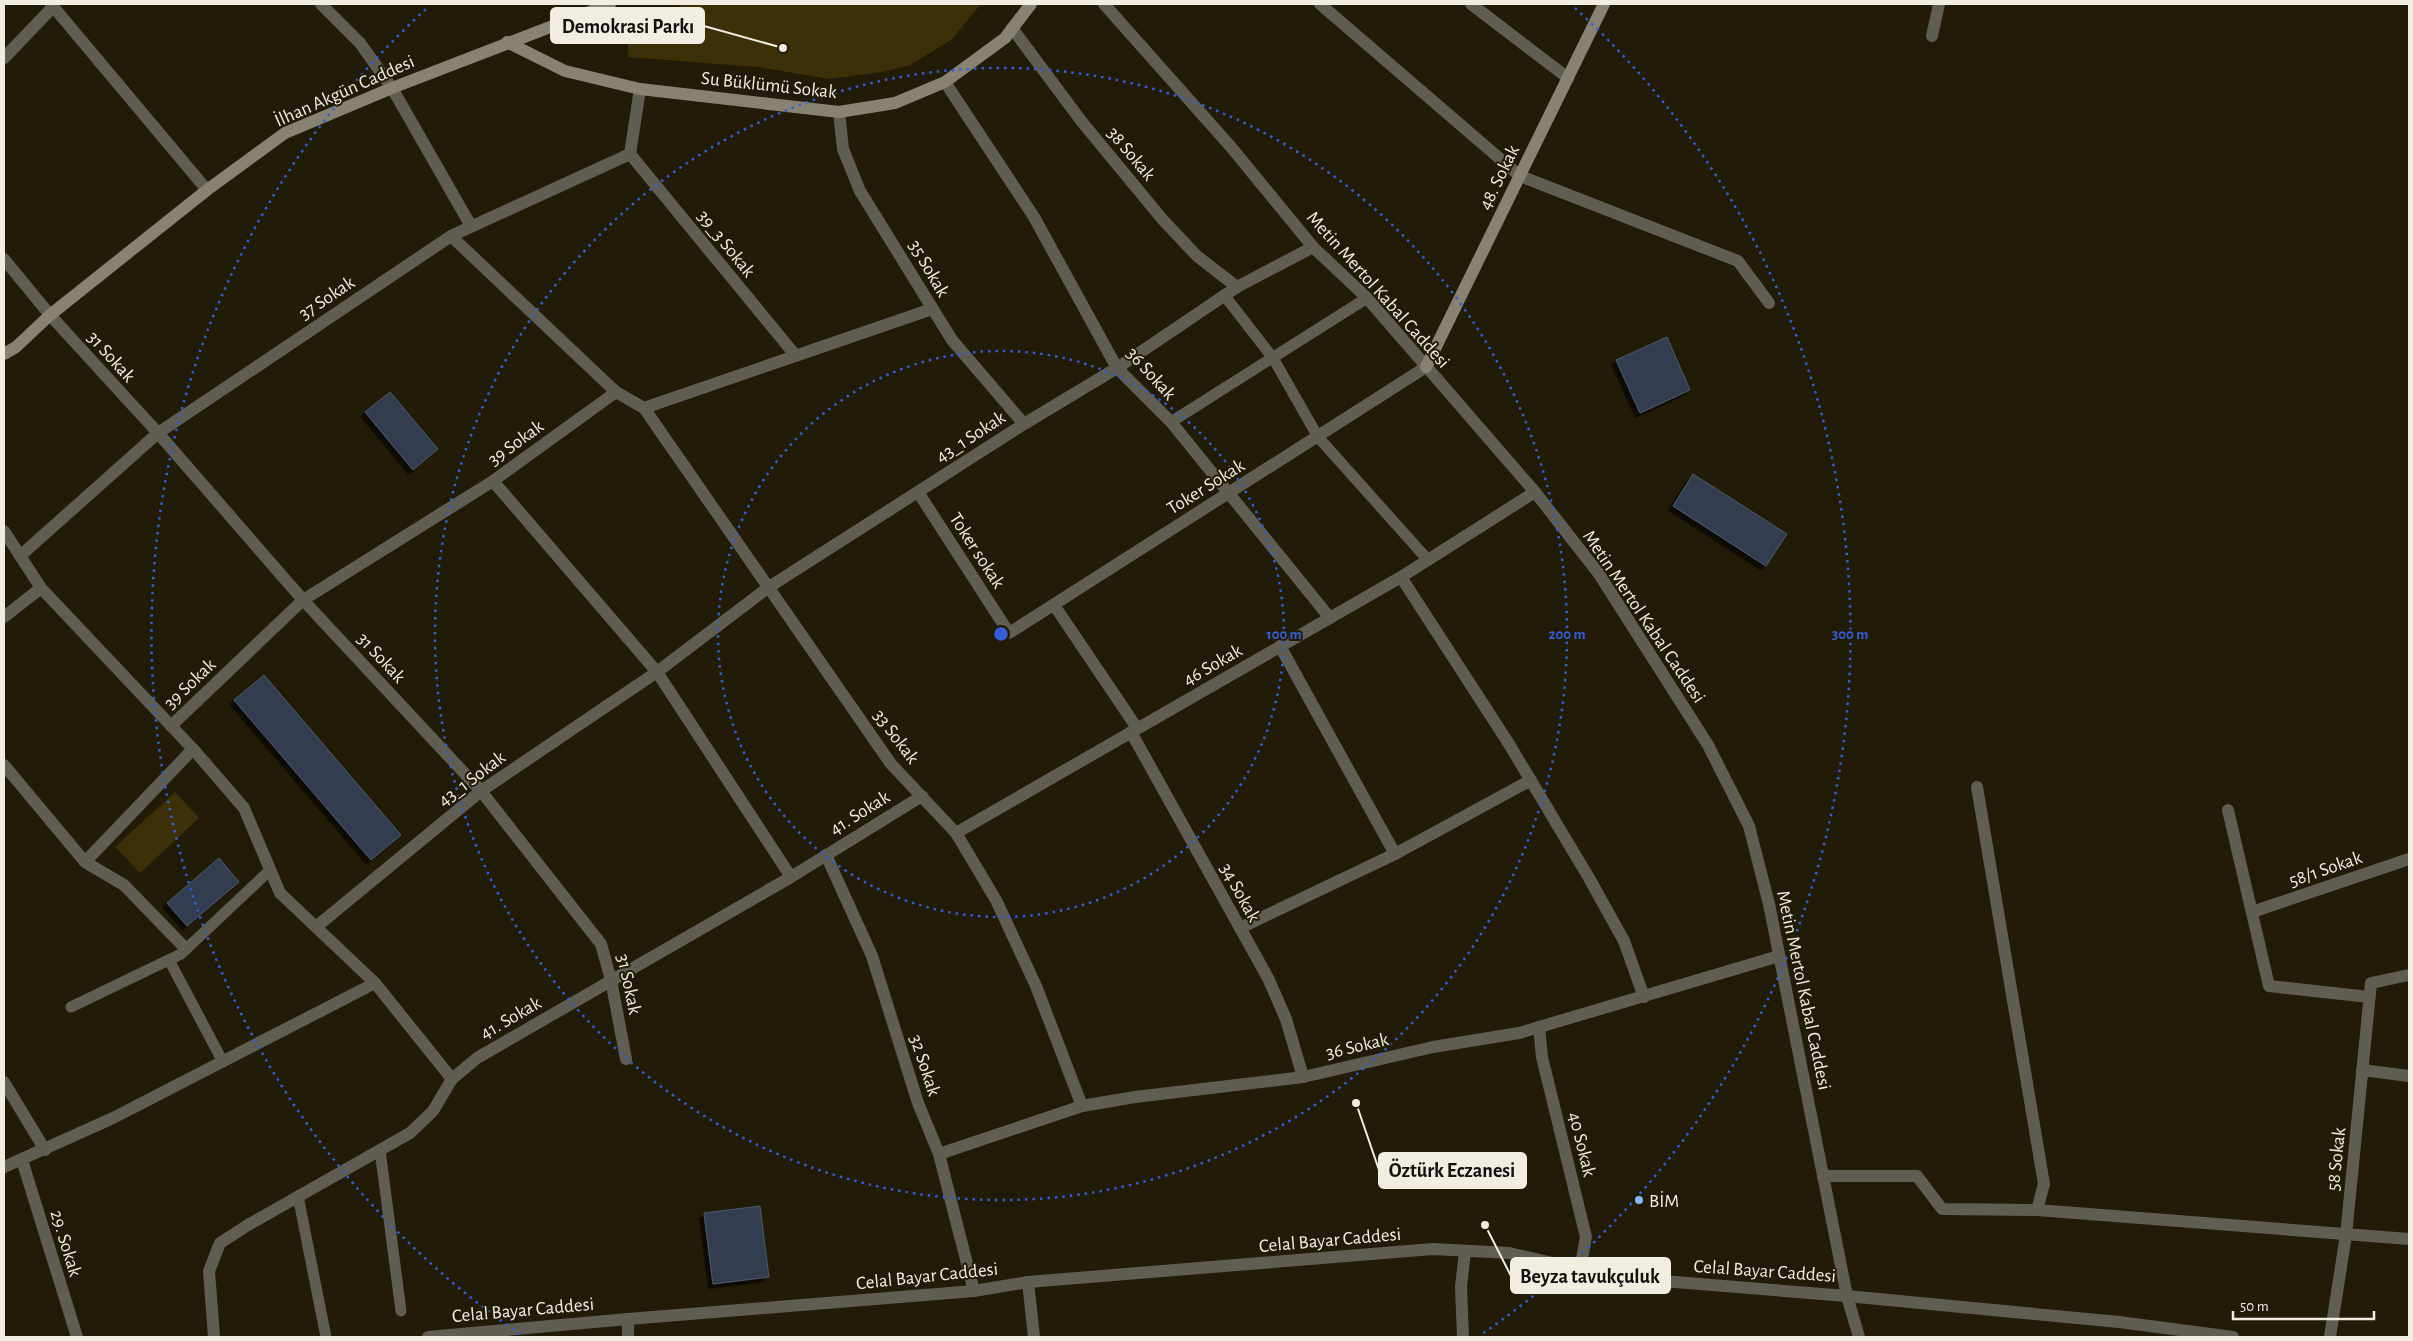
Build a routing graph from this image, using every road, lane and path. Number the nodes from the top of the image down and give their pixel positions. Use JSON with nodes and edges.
{"nodes":[{"id":1,"x":321,"y":4,"type":"edge"},
{"id":2,"x":610,"y":4,"type":"edge"},
{"id":3,"x":1031,"y":4,"type":"edge"},
{"id":4,"x":1104,"y":4,"type":"edge"},
{"id":5,"x":1320,"y":4,"type":"edge"},
{"id":6,"x":1471,"y":4,"type":"edge"},
{"id":7,"x":1604,"y":4,"type":"edge"},
{"id":8,"x":1939,"y":4,"type":"edge"},
{"id":9,"x":52,"y":6,"type":"edge"},
{"id":10,"x":1012,"y":28,"type":"junction"},
{"id":11,"x":1932,"y":36,"type":"dead end"},
{"id":12,"x":507,"y":42,"type":"junction"},
{"id":13,"x":4,"y":58,"type":"edge"},
{"id":14,"x":1568,"y":78,"type":"junction"},
{"id":15,"x":945,"y":82,"type":"junction"},
{"id":16,"x":392,"y":88,"type":"junction"},
{"id":17,"x":640,"y":89,"type":"junction"},
{"id":18,"x":839,"y":112,"type":"junction"},
{"id":19,"x":630,"y":154,"type":"junction"},
{"id":20,"x":1520,"y":176,"type":"junction"},
{"id":21,"x":207,"y":190,"type":"junction"},
{"id":22,"x":471,"y":226,"type":"junction"},
{"id":23,"x":451,"y":236,"type":"junction"},
{"id":24,"x":1313,"y":247,"type":"junction"},
{"id":25,"x":4,"y":259,"type":"edge"},
{"id":26,"x":1237,"y":287,"type":"junction"},
{"id":27,"x":1224,"y":295,"type":"junction"},
{"id":28,"x":1367,"y":298,"type":"junction"},
{"id":29,"x":1769,"y":303,"type":"dead end"},
{"id":30,"x":932,"y":309,"type":"junction"},
{"id":31,"x":50,"y":315,"type":"junction"},
{"id":32,"x":4,"y":354,"type":"edge"},
{"id":33,"x":796,"y":356,"type":"junction"},
{"id":34,"x":1272,"y":358,"type":"junction"},
{"id":35,"x":1426,"y":367,"type":"junction"},
{"id":36,"x":1117,"y":368,"type":"junction"},
{"id":37,"x":616,"y":392,"type":"junction"},
{"id":38,"x":644,"y":408,"type":"junction"},
{"id":39,"x":1171,"y":422,"type":"junction"},
{"id":40,"x":1024,"y":424,"type":"junction"},
{"id":41,"x":158,"y":434,"type":"junction"},
{"id":42,"x":1318,"y":437,"type":"junction"},
{"id":43,"x":493,"y":481,"type":"junction"},
{"id":44,"x":918,"y":492,"type":"junction"},
{"id":45,"x":1229,"y":492,"type":"junction"},
{"id":46,"x":1536,"y":492,"type":"junction"},
{"id":47,"x":4,"y":531,"type":"edge"},
{"id":48,"x":20,"y":556,"type":"junction"},
{"id":49,"x":1428,"y":560,"type":"junction"},
{"id":50,"x":1401,"y":577,"type":"junction"},
{"id":51,"x":769,"y":587,"type":"junction"},
{"id":52,"x":42,"y":588,"type":"junction"},
{"id":53,"x":303,"y":600,"type":"junction"},
{"id":54,"x":1054,"y":605,"type":"junction"},
{"id":55,"x":4,"y":617,"type":"edge"},
{"id":56,"x":1330,"y":618,"type":"junction"},
{"id":57,"x":1006,"y":628,"type":"joint"},
{"id":58,"x":1280,"y":646,"type":"junction"},
{"id":59,"x":657,"y":672,"type":"junction"},
{"id":60,"x":171,"y":726,"type":"junction"},
{"id":61,"x":1134,"y":730,"type":"junction"},
{"id":62,"x":193,"y":749,"type":"junction"},
{"id":63,"x":4,"y":765,"type":"edge"},
{"id":64,"x":1531,"y":780,"type":"junction"},
{"id":65,"x":1977,"y":787,"type":"dead end"},
{"id":66,"x":481,"y":791,"type":"junction"},
{"id":67,"x":922,"y":796,"type":"junction"},
{"id":68,"x":2228,"y":810,"type":"dead end"},
{"id":69,"x":956,"y":833,"type":"junction"},
{"id":70,"x":1396,"y":854,"type":"junction"},
{"id":71,"x":826,"y":855,"type":"junction"},
{"id":72,"x":2409,"y":859,"type":"edge"},
{"id":73,"x":85,"y":862,"type":"junction"},
{"id":74,"x":270,"y":870,"type":"junction"},
{"id":75,"x":790,"y":877,"type":"junction"},
{"id":76,"x":2252,"y":912,"type":"junction"},
{"id":77,"x":316,"y":927,"type":"junction"},
{"id":78,"x":1240,"y":928,"type":"junction"},
{"id":79,"x":186,"y":949,"type":"junction"},
{"id":80,"x":1779,"y":956,"type":"junction"},
{"id":81,"x":169,"y":960,"type":"junction"},
{"id":82,"x":2409,"y":975,"type":"edge"},
{"id":83,"x":611,"y":980,"type":"junction"},
{"id":84,"x":375,"y":983,"type":"junction"},
{"id":85,"x":1644,"y":997,"type":"junction"},
{"id":86,"x":2369,"y":997,"type":"junction"},
{"id":87,"x":71,"y":1007,"type":"dead end"},
{"id":88,"x":1539,"y":1027,"type":"junction"},
{"id":89,"x":626,"y":1059,"type":"dead end"},
{"id":90,"x":223,"y":1062,"type":"junction"},
{"id":91,"x":2362,"y":1070,"type":"junction"},
{"id":92,"x":2409,"y":1076,"type":"edge"},
{"id":93,"x":1303,"y":1077,"type":"junction"},
{"id":94,"x":452,"y":1079,"type":"junction"},
{"id":95,"x":4,"y":1082,"type":"edge"},
{"id":96,"x":1082,"y":1106,"type":"junction"},
{"id":97,"x":45,"y":1150,"type":"junction"},
{"id":98,"x":380,"y":1150,"type":"junction"},
{"id":99,"x":939,"y":1154,"type":"junction"},
{"id":100,"x":22,"y":1160,"type":"junction"},
{"id":101,"x":4,"y":1167,"type":"edge"},
{"id":102,"x":1823,"y":1176,"type":"junction"},
{"id":103,"x":298,"y":1196,"type":"junction"},
{"id":104,"x":2037,"y":1210,"type":"junction"},
{"id":105,"x":2346,"y":1235,"type":"junction"},
{"id":106,"x":2409,"y":1239,"type":"edge"},
{"id":107,"x":1465,"y":1251,"type":"junction"},
{"id":108,"x":1580,"y":1269,"type":"junction"},
{"id":109,"x":1028,"y":1282,"type":"junction"},
{"id":110,"x":974,"y":1291,"type":"junction"},
{"id":111,"x":1847,"y":1296,"type":"junction"},
{"id":112,"x":401,"y":1311,"type":"dead end"},
{"id":113,"x":628,"y":1319,"type":"junction"},
{"id":114,"x":77,"y":1337,"type":"edge"},
{"id":115,"x":214,"y":1337,"type":"edge"},
{"id":116,"x":326,"y":1337,"type":"edge"},
{"id":117,"x":428,"y":1337,"type":"edge"},
{"id":118,"x":628,"y":1337,"type":"edge"},
{"id":119,"x":1034,"y":1337,"type":"edge"},
{"id":120,"x":1463,"y":1337,"type":"edge"},
{"id":121,"x":1859,"y":1337,"type":"edge"},
{"id":122,"x":2233,"y":1337,"type":"edge"},
{"id":123,"x":2330,"y":1337,"type":"edge"}],
"edges":[{"from":1,"to":16,"type":"street"},
{"from":2,"to":12,"type":"main road","name":"İlhan Akgün Caddesi"},
{"from":3,"to":10,"type":"main road","name":"Su Büklümü Sokak"},
{"from":4,"to":24,"type":"street","name":"Metin Mertol Kabal Caddesi"},
{"from":5,"to":20,"type":"street"},
{"from":6,"to":14,"type":"street"},
{"from":7,"to":14,"type":"main road","name":"48. Sokak"},
{"from":8,"to":11,"type":"street"},
{"from":9,"to":13,"type":"street"},
{"from":9,"to":21,"type":"street"},
{"from":10,"to":15,"type":"main road","name":"Su Büklümü Sokak"},
{"from":10,"to":26,"type":"street","name":"38 Sokak"},
{"from":12,"to":16,"type":"main road","name":"İlhan Akgün Caddesi"},
{"from":12,"to":17,"type":"main road","name":"Su Büklümü Sokak"},
{"from":14,"to":20,"type":"main road","name":"48. Sokak"},
{"from":15,"to":18,"type":"main road","name":"Su Büklümü Sokak"},
{"from":15,"to":36,"type":"street","name":"36 Sokak"},
{"from":16,"to":21,"type":"main road","name":"İlhan Akgün Caddesi"},
{"from":16,"to":22,"type":"street"},
{"from":17,"to":18,"type":"main road","name":"Su Büklümü Sokak"},
{"from":17,"to":19,"type":"street"},
{"from":18,"to":30,"type":"street","name":"35 Sokak"},
{"from":19,"to":22,"type":"street","name":"37 Sokak"},
{"from":19,"to":33,"type":"street","name":"39_3 Sokak"},
{"from":20,"to":29,"type":"street"},
{"from":20,"to":35,"type":"main road","name":"48. Sokak"},
{"from":21,"to":31,"type":"main road","name":"İlhan Akgün Caddesi"},
{"from":22,"to":23,"type":"street","name":"37 Sokak"},
{"from":23,"to":37,"type":"street"},
{"from":23,"to":41,"type":"street","name":"37 Sokak"},
{"from":24,"to":26,"type":"street","name":"43_1 Sokak"},
{"from":24,"to":28,"type":"street","name":"Metin Mertol Kabal Caddesi"},
{"from":25,"to":31,"type":"street","name":"31 Sokak"},
{"from":26,"to":27,"type":"street","name":"43_1 Sokak"},
{"from":27,"to":34,"type":"lane"},
{"from":27,"to":36,"type":"street","name":"43_1 Sokak"},
{"from":28,"to":34,"type":"lane"},
{"from":28,"to":35,"type":"street","name":"Metin Mertol Kabal Caddesi"},
{"from":30,"to":33,"type":"street"},
{"from":30,"to":40,"type":"street","name":"35 Sokak"},
{"from":31,"to":32,"type":"main road","name":"İlhan Akgün Caddesi"},
{"from":31,"to":41,"type":"street","name":"31 Sokak"},
{"from":33,"to":38,"type":"street"},
{"from":34,"to":39,"type":"lane"},
{"from":34,"to":42,"type":"lane"},
{"from":35,"to":42,"type":"street","name":"Toker Sokak"},
{"from":35,"to":46,"type":"street","name":"Metin Mertol Kabal Caddesi"},
{"from":36,"to":39,"type":"street","name":"36 Sokak"},
{"from":36,"to":40,"type":"street","name":"43_1 Sokak"},
{"from":37,"to":38,"type":"street"},
{"from":37,"to":43,"type":"street","name":"39 Sokak"},
{"from":38,"to":51,"type":"street","name":"33 Sokak"},
{"from":39,"to":45,"type":"street","name":"36 Sokak"},
{"from":40,"to":44,"type":"street","name":"43_1 Sokak"},
{"from":41,"to":48,"type":"street","name":"37 Sokak"},
{"from":41,"to":53,"type":"street","name":"31 Sokak"},
{"from":42,"to":45,"type":"street","name":"Toker Sokak"},
{"from":42,"to":49,"type":"lane"},
{"from":43,"to":53,"type":"street","name":"39 Sokak"},
{"from":43,"to":59,"type":"street"},
{"from":44,"to":51,"type":"street","name":"43_1 Sokak"},
{"from":44,"to":57,"type":"street","name":"Toker sokak"},
{"from":45,"to":54,"type":"street","name":"Toker Sokak"},
{"from":45,"to":56,"type":"street","name":"36 Sokak"},
{"from":46,"to":49,"type":"street","name":"46 Sokak"},
{"from":46,"to":80,"type":"street","name":"Metin Mertol Kabal Caddesi"},
{"from":47,"to":48,"type":"street"},
{"from":48,"to":52,"type":"street"},
{"from":49,"to":50,"type":"street","name":"46 Sokak"},
{"from":50,"to":56,"type":"street","name":"46 Sokak"},
{"from":50,"to":64,"type":"street"},
{"from":51,"to":59,"type":"street","name":"43_1 Sokak"},
{"from":51,"to":67,"type":"street","name":"33 Sokak"},
{"from":52,"to":55,"type":"street"},
{"from":52,"to":60,"type":"street"},
{"from":53,"to":60,"type":"street","name":"39 Sokak"},
{"from":53,"to":66,"type":"street","name":"31 Sokak"},
{"from":54,"to":57,"type":"street","name":"Toker Sokak"},
{"from":54,"to":61,"type":"street","name":"34 Sokak"},
{"from":56,"to":58,"type":"street","name":"46 Sokak"},
{"from":58,"to":61,"type":"street","name":"46 Sokak"},
{"from":58,"to":70,"type":"street"},
{"from":59,"to":66,"type":"street","name":"43_1 Sokak"},
{"from":59,"to":75,"type":"street"},
{"from":60,"to":62,"type":"street"},
{"from":61,"to":69,"type":"street","name":"46 Sokak"},
{"from":61,"to":78,"type":"street","name":"34 Sokak"},
{"from":62,"to":73,"type":"street"},
{"from":62,"to":74,"type":"street"},
{"from":63,"to":73,"type":"street"},
{"from":64,"to":70,"type":"street"},
{"from":64,"to":85,"type":"street"},
{"from":65,"to":104,"type":"street"},
{"from":66,"to":77,"type":"street","name":"43_1 Sokak"},
{"from":66,"to":83,"type":"street","name":"31 Sokak"},
{"from":67,"to":69,"type":"street","name":"33 Sokak"},
{"from":67,"to":71,"type":"street","name":"41. Sokak"},
{"from":68,"to":76,"type":"street"},
{"from":69,"to":96,"type":"street","name":"33 Sokak"},
{"from":70,"to":78,"type":"street"},
{"from":71,"to":75,"type":"street","name":"41. Sokak"},
{"from":71,"to":99,"type":"street","name":"32 Sokak"},
{"from":72,"to":76,"type":"street","name":"58/1 Sokak"},
{"from":73,"to":79,"type":"street"},
{"from":74,"to":77,"type":"street"},
{"from":74,"to":79,"type":"lane"},
{"from":75,"to":83,"type":"street","name":"41. Sokak"},
{"from":76,"to":86,"type":"street"},
{"from":77,"to":84,"type":"street"},
{"from":78,"to":93,"type":"street","name":"34 Sokak"},
{"from":79,"to":81,"type":"lane"},
{"from":80,"to":85,"type":"street","name":"36 Sokak"},
{"from":80,"to":102,"type":"street","name":"Metin Mertol Kabal Caddesi"},
{"from":81,"to":87,"type":"lane"},
{"from":81,"to":90,"type":"lane"},
{"from":82,"to":86,"type":"street","name":"58 Sokak"},
{"from":83,"to":89,"type":"street","name":"31 Sokak"},
{"from":83,"to":94,"type":"street","name":"41. Sokak"},
{"from":84,"to":90,"type":"street"},
{"from":84,"to":94,"type":"street"},
{"from":85,"to":88,"type":"street","name":"36 Sokak"},
{"from":86,"to":91,"type":"street","name":"58 Sokak"},
{"from":88,"to":93,"type":"street","name":"36 Sokak"},
{"from":88,"to":108,"type":"street","name":"40 Sokak"},
{"from":90,"to":97,"type":"street"},
{"from":91,"to":92,"type":"street"},
{"from":91,"to":105,"type":"street","name":"58 Sokak"},
{"from":93,"to":96,"type":"street","name":"36 Sokak"},
{"from":94,"to":98,"type":"street","name":"41. Sokak"},
{"from":95,"to":97,"type":"street"},
{"from":96,"to":99,"type":"street","name":"36 Sokak"},
{"from":97,"to":100,"type":"street"},
{"from":98,"to":103,"type":"street","name":"41. Sokak"},
{"from":98,"to":112,"type":"lane"},
{"from":99,"to":110,"type":"street","name":"32 Sokak"},
{"from":100,"to":101,"type":"street"},
{"from":100,"to":114,"type":"street","name":"29. Sokak"},
{"from":102,"to":104,"type":"street"},
{"from":102,"to":111,"type":"street","name":"Metin Mertol Kabal Caddesi"},
{"from":103,"to":115,"type":"street","name":"41. Sokak"},
{"from":103,"to":116,"type":"lane"},
{"from":104,"to":105,"type":"street"},
{"from":105,"to":106,"type":"street"},
{"from":105,"to":123,"type":"street","name":"58 Sokak"},
{"from":107,"to":108,"type":"street","name":"Celal Bayar Caddesi"},
{"from":107,"to":109,"type":"street","name":"Celal Bayar Caddesi"},
{"from":107,"to":120,"type":"street"},
{"from":108,"to":111,"type":"street","name":"Celal Bayar Caddesi"},
{"from":109,"to":110,"type":"street","name":"Celal Bayar Caddesi"},
{"from":109,"to":119,"type":"street"},
{"from":110,"to":113,"type":"street","name":"Celal Bayar Caddesi"},
{"from":111,"to":121,"type":"street","name":"Metin Mertol Kabal Caddesi"},
{"from":111,"to":122,"type":"street","name":"Celal Bayar Caddesi"},
{"from":113,"to":117,"type":"street","name":"Celal Bayar Caddesi"},
{"from":113,"to":118,"type":"street"}]}
